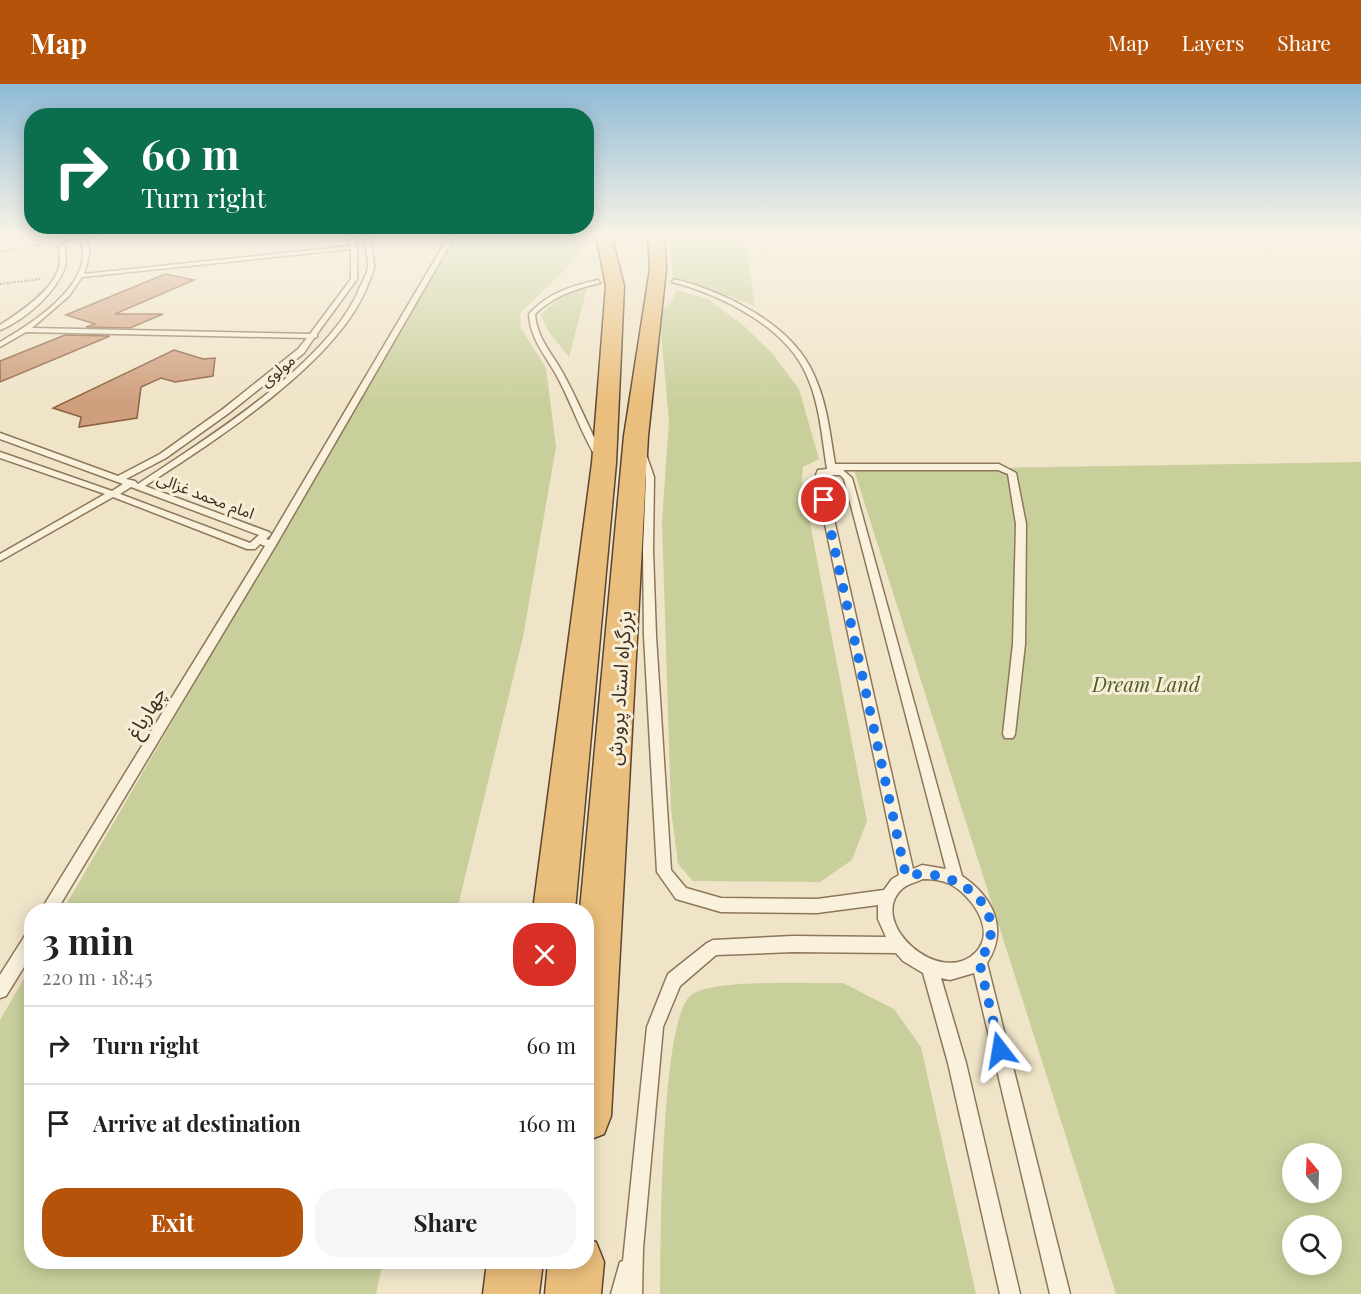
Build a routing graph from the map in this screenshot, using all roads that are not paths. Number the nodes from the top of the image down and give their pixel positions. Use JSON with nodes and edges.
{"nodes":[{"id":1,"x":47,"y":290,"type":"edge"},
{"id":2,"x":69,"y":290,"type":"edge"},
{"id":3,"x":347,"y":290,"type":"edge"},
{"id":4,"x":364,"y":290,"type":"edge"},
{"id":5,"x":419,"y":290,"type":"edge"},
{"id":6,"x":562,"y":290,"type":"edge"},
{"id":7,"x":615,"y":290,"type":"edge"},
{"id":8,"x":653,"y":290,"type":"edge"},
{"id":9,"x":709,"y":290,"type":"edge"},
{"id":10,"x":0,"y":328,"type":"edge"},
{"id":11,"x":26,"y":330,"type":"junction"},
{"id":12,"x":315,"y":336,"type":"junction"},
{"id":13,"x":0,"y":345,"type":"edge"},
{"id":14,"x":0,"y":436,"type":"edge"},
{"id":15,"x":636,"y":436,"type":"junction"},
{"id":16,"x":0,"y":455,"type":"edge"},
{"id":17,"x":604,"y":463,"type":"junction"},
{"id":18,"x":832,"y":469,"type":"junction"},
{"id":19,"x":121,"y":478,"type":"junction"},
{"id":20,"x":136,"y":484,"type":"junction"},
{"id":21,"x":113,"y":494,"type":"junction"},
{"id":22,"x":265,"y":543,"type":"junction"},
{"id":23,"x":0,"y":558,"type":"edge"},
{"id":24,"x":1009,"y":734,"type":"dead end"},
{"id":25,"x":906,"y":876,"type":"junction"},
{"id":26,"x":956,"y":879,"type":"junction"},
{"id":27,"x":886,"y":897,"type":"junction"},
{"id":28,"x":53,"y":903,"type":"edge"},
{"id":29,"x":555,"y":903,"type":"edge"},
{"id":30,"x":898,"y":945,"type":"junction"},
{"id":31,"x":24,"y":952,"type":"edge"},
{"id":32,"x":979,"y":961,"type":"junction"},
{"id":33,"x":930,"y":968,"type":"junction"},
{"id":34,"x":0,"y":990,"type":"edge"},
{"id":35,"x":594,"y":1007,"type":"edge"},
{"id":36,"x":633,"y":1248,"type":"junction"},
{"id":37,"x":514,"y":1269,"type":"edge"},
{"id":38,"x":575,"y":1269,"type":"edge"},
{"id":39,"x":511,"y":1294,"type":"edge"},
{"id":40,"x":573,"y":1294,"type":"edge"},
{"id":41,"x":621,"y":1294,"type":"edge"},
{"id":42,"x":632,"y":1294,"type":"edge"},
{"id":43,"x":1010,"y":1294,"type":"edge"},
{"id":44,"x":1060,"y":1294,"type":"edge"}],
"edges":[{"from":1,"to":10,"type":"lane"},
{"from":2,"to":11,"type":"lane"},
{"from":3,"to":12,"type":"lane","name":"مولوی"},
{"from":4,"to":20,"type":"lane","name":"مولوی"},
{"from":5,"to":22,"type":"lane","name":"چهارباغ"},
{"from":6,"to":17,"type":"lane"},
{"from":7,"to":17,"type":"highway","name":"بزرگراه استاد پرورش"},
{"from":8,"to":15,"type":"highway","name":"بزرگراه استاد پرورش"},
{"from":9,"to":18,"type":"lane"},
{"from":11,"to":12,"type":"lane"},
{"from":11,"to":13,"type":"lane"},
{"from":12,"to":19,"type":"lane","name":"مولوی"},
{"from":14,"to":19,"type":"lane","name":"امام محمد غزالی"},
{"from":15,"to":27,"type":"lane"},
{"from":15,"to":35,"type":"highway","name":"بزرگراه استاد پرورش"},
{"from":16,"to":21,"type":"lane","name":"امام محمد غزالی"},
{"from":17,"to":29,"type":"highway","name":"بزرگراه استاد پرورش"},
{"from":18,"to":24,"type":"lane"},
{"from":18,"to":25,"type":"lane"},
{"from":18,"to":26,"type":"lane"},
{"from":19,"to":20,"type":"lane","name":"امام محمد غزالی"},
{"from":20,"to":21,"type":"lane","name":"مولوی"},
{"from":20,"to":22,"type":"lane","name":"امام محمد غزالی"},
{"from":21,"to":22,"type":"lane","name":"امام محمد غزالی"},
{"from":21,"to":23,"type":"lane","name":"مولوی"},
{"from":22,"to":28,"type":"lane","name":"چهارباغ"},
{"from":25,"to":26,"type":"lane"},
{"from":25,"to":27,"type":"lane"},
{"from":26,"to":32,"type":"lane"},
{"from":27,"to":30,"type":"lane"},
{"from":30,"to":33,"type":"lane"},
{"from":30,"to":36,"type":"lane"},
{"from":31,"to":34,"type":"lane"},
{"from":32,"to":33,"type":"lane"},
{"from":32,"to":44,"type":"lane"},
{"from":33,"to":43,"type":"lane"},
{"from":36,"to":41,"type":"lane"},
{"from":36,"to":42,"type":"lane"},
{"from":37,"to":39,"type":"highway"},
{"from":38,"to":40,"type":"highway"}]}
